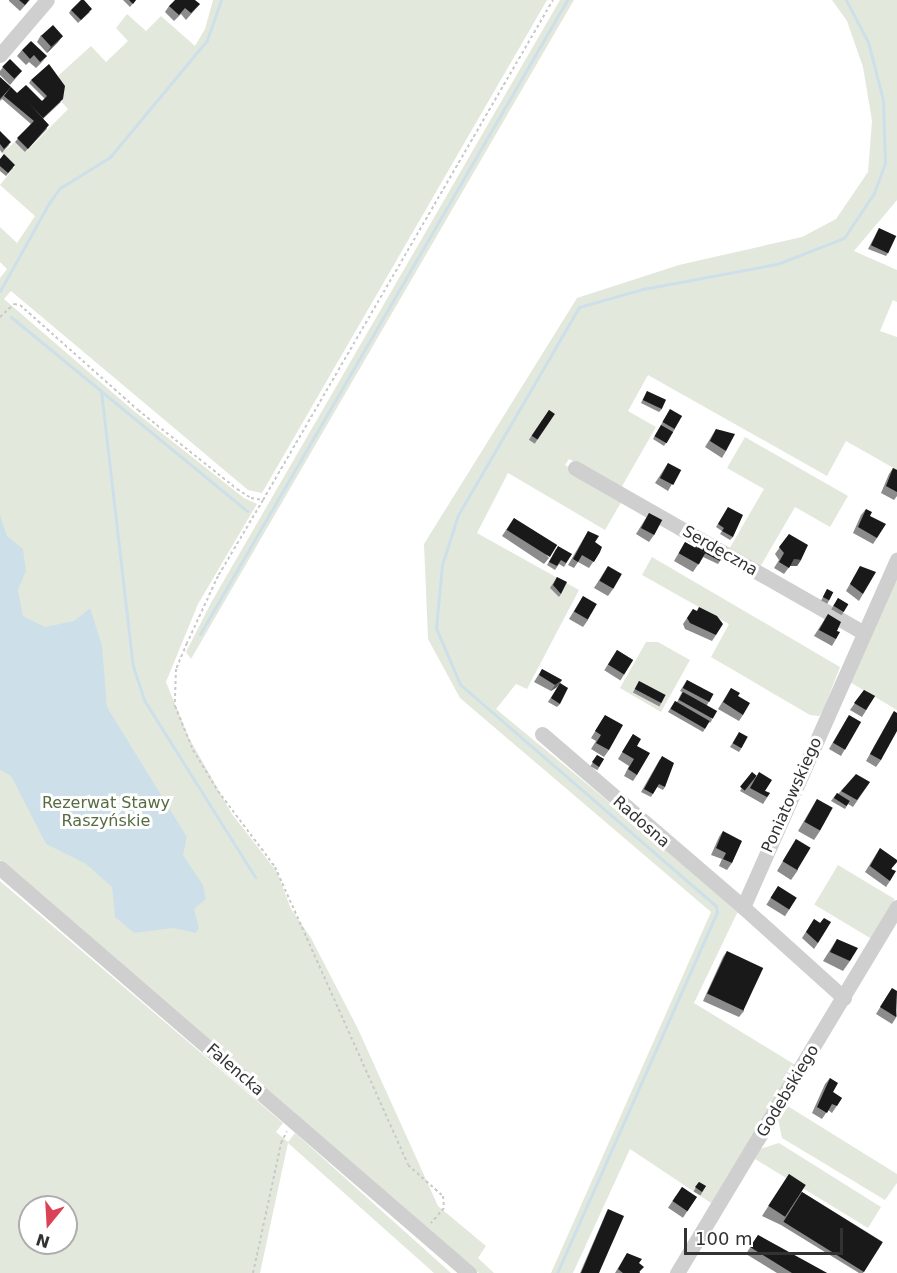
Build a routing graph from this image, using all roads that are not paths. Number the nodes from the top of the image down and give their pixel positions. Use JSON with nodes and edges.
{"nodes":[{"id":1,"x":47,"y":0,"type":"edge"},
{"id":2,"x":0,"y":55,"type":"edge"},
{"id":3,"x":575,"y":468,"type":"dead end"},
{"id":4,"x":897,"y":560,"type":"edge"},
{"id":5,"x":864,"y":633,"type":"junction"},
{"id":6,"x":542,"y":734,"type":"dead end"},
{"id":7,"x":0,"y":868,"type":"edge"},
{"id":8,"x":743,"y":907,"type":"junction"},
{"id":9,"x":897,"y":907,"type":"edge"},
{"id":10,"x":844,"y":998,"type":"junction"},
{"id":11,"x":469,"y":1273,"type":"edge"},
{"id":12,"x":677,"y":1273,"type":"edge"}],
"edges":[{"from":1,"to":2,"type":"street"},
{"from":3,"to":5,"type":"street","name":"Serdeczna"},
{"from":4,"to":5,"type":"street","name":"Poniatowskiego"},
{"from":5,"to":8,"type":"street","name":"Poniatowskiego"},
{"from":6,"to":8,"type":"street","name":"Radosna"},
{"from":7,"to":11,"type":"street","name":"Falencka"},
{"from":8,"to":10,"type":"street"},
{"from":9,"to":10,"type":"street","name":"Godebskiego"},
{"from":10,"to":12,"type":"street","name":"Godebskiego"}]}
